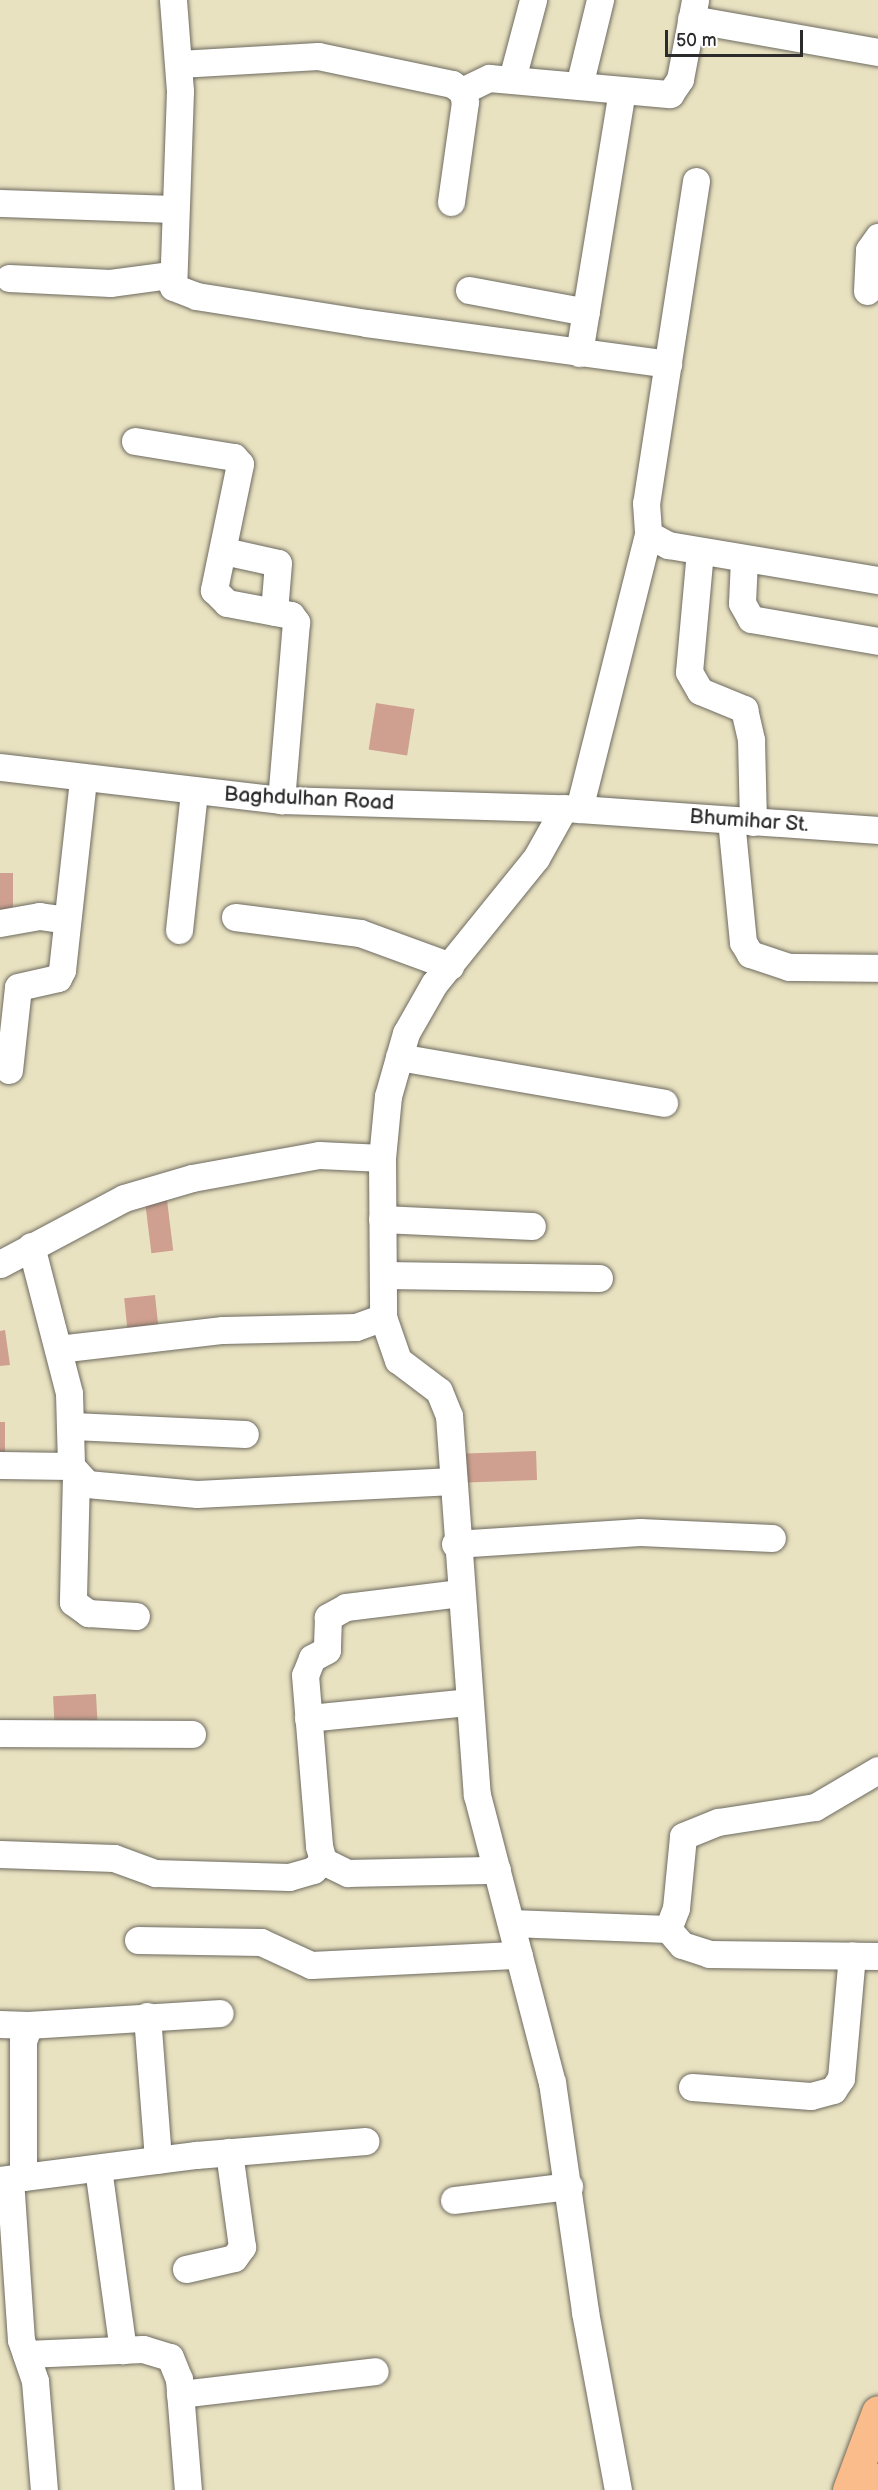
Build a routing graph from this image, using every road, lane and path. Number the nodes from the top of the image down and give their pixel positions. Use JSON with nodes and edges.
{"nodes":[{"id":1,"x":173,"y":0,"type":"edge"},
{"id":2,"x":533,"y":0,"type":"edge"},
{"id":3,"x":600,"y":0,"type":"edge"},
{"id":4,"x":693,"y":9,"type":"edge"},
{"id":5,"x":878,"y":52,"type":"edge"},
{"id":6,"x":178,"y":64,"type":"junction"},
{"id":7,"x":512,"y":79,"type":"junction"},
{"id":8,"x":579,"y":86,"type":"junction"},
{"id":9,"x":462,"y":91,"type":"junction"},
{"id":10,"x":622,"y":91,"type":"junction"},
{"id":11,"x":696,"y":181,"type":"dead end"},
{"id":12,"x":451,"y":202,"type":"dead end"},
{"id":13,"x":0,"y":203,"type":"edge"},
{"id":14,"x":174,"y":210,"type":"junction"},
{"id":15,"x":878,"y":237,"type":"edge"},
{"id":16,"x":170,"y":275,"type":"junction"},
{"id":17,"x":9,"y":278,"type":"dead end"},
{"id":18,"x":469,"y":290,"type":"dead end"},
{"id":19,"x":867,"y":291,"type":"dead end"},
{"id":20,"x":586,"y":312,"type":"junction"},
{"id":21,"x":579,"y":353,"type":"junction"},
{"id":22,"x":668,"y":364,"type":"junction"},
{"id":23,"x":135,"y":441,"type":"dead end"},
{"id":24,"x":653,"y":538,"type":"junction"},
{"id":25,"x":700,"y":551,"type":"junction"},
{"id":26,"x":224,"y":552,"type":"junction"},
{"id":27,"x":744,"y":559,"type":"junction"},
{"id":28,"x":878,"y":580,"type":"edge"},
{"id":29,"x":274,"y":612,"type":"junction"},
{"id":30,"x":878,"y":641,"type":"edge"},
{"id":31,"x":0,"y":767,"type":"edge"},
{"id":32,"x":82,"y":779,"type":"junction"},
{"id":33,"x":194,"y":793,"type":"junction"},
{"id":34,"x":281,"y":800,"type":"junction"},
{"id":35,"x":572,"y":808,"type":"junction"},
{"id":36,"x":620,"y":811,"type":"joint"},
{"id":37,"x":742,"y":821,"type":"junction"},
{"id":38,"x":878,"y":830,"type":"edge"},
{"id":39,"x":235,"y":917,"type":"dead end"},
{"id":40,"x":68,"y":920,"type":"junction"},
{"id":41,"x":0,"y":923,"type":"edge"},
{"id":42,"x":179,"y":930,"type":"dead end"},
{"id":43,"x":450,"y":966,"type":"junction"},
{"id":44,"x":878,"y":968,"type":"edge"},
{"id":45,"x":399,"y":1058,"type":"junction"},
{"id":46,"x":9,"y":1070,"type":"dead end"},
{"id":47,"x":664,"y":1102,"type":"dead end"},
{"id":48,"x":382,"y":1158,"type":"junction"},
{"id":49,"x":382,"y":1219,"type":"junction"},
{"id":50,"x":532,"y":1226,"type":"dead end"},
{"id":51,"x":31,"y":1246,"type":"junction"},
{"id":52,"x":0,"y":1264,"type":"edge"},
{"id":53,"x":383,"y":1275,"type":"junction"},
{"id":54,"x":599,"y":1278,"type":"dead end"},
{"id":55,"x":383,"y":1317,"type":"junction"},
{"id":56,"x":58,"y":1350,"type":"junction"},
{"id":57,"x":73,"y":1426,"type":"junction"},
{"id":58,"x":245,"y":1434,"type":"dead end"},
{"id":59,"x":0,"y":1465,"type":"edge"},
{"id":60,"x":74,"y":1470,"type":"junction"},
{"id":61,"x":453,"y":1481,"type":"junction"},
{"id":62,"x":772,"y":1538,"type":"dead end"},
{"id":63,"x":455,"y":1544,"type":"junction"},
{"id":64,"x":460,"y":1593,"type":"junction"},
{"id":65,"x":136,"y":1616,"type":"dead end"},
{"id":66,"x":469,"y":1702,"type":"junction"},
{"id":67,"x":308,"y":1718,"type":"junction"},
{"id":68,"x":0,"y":1733,"type":"edge"},
{"id":69,"x":192,"y":1734,"type":"dead end"},
{"id":70,"x":878,"y":1770,"type":"edge"},
{"id":71,"x":0,"y":1854,"type":"edge"},
{"id":72,"x":323,"y":1861,"type":"junction"},
{"id":73,"x":497,"y":1870,"type":"junction"},
{"id":74,"x":511,"y":1923,"type":"junction"},
{"id":75,"x":668,"y":1929,"type":"junction"},
{"id":76,"x":138,"y":1940,"type":"dead end"},
{"id":77,"x":519,"y":1955,"type":"junction"},
{"id":78,"x":865,"y":1955,"type":"edge"},
{"id":79,"x":220,"y":2013,"type":"dead end"},
{"id":80,"x":147,"y":2016,"type":"junction"},
{"id":81,"x":0,"y":2024,"type":"edge"},
{"id":82,"x":29,"y":2025,"type":"junction"},
{"id":83,"x":692,"y":2087,"type":"dead end"},
{"id":84,"x":365,"y":2141,"type":"dead end"},
{"id":85,"x":229,"y":2152,"type":"junction"},
{"id":86,"x":158,"y":2160,"type":"junction"},
{"id":87,"x":98,"y":2168,"type":"junction"},
{"id":88,"x":11,"y":2179,"type":"edge"},
{"id":89,"x":569,"y":2186,"type":"junction"},
{"id":90,"x":454,"y":2200,"type":"dead end"},
{"id":91,"x":7,"y":2254,"type":"edge"},
{"id":92,"x":186,"y":2269,"type":"dead end"},
{"id":93,"x":123,"y":2350,"type":"junction"},
{"id":94,"x":26,"y":2354,"type":"junction"},
{"id":95,"x":375,"y":2371,"type":"dead end"},
{"id":96,"x":180,"y":2394,"type":"junction"},
{"id":97,"x":878,"y":2412,"type":"edge"},
{"id":98,"x":878,"y":2480,"type":"edge"},
{"id":99,"x":44,"y":2490,"type":"edge"},
{"id":100,"x":188,"y":2490,"type":"edge"},
{"id":101,"x":618,"y":2490,"type":"edge"},
{"id":102,"x":849,"y":2490,"type":"edge"},
{"id":103,"x":874,"y":2490,"type":"edge"}],
"edges":[{"from":1,"to":6,"type":"street"},
{"from":2,"to":7,"type":"street"},
{"from":3,"to":8,"type":"street"},
{"from":4,"to":5,"type":"street"},
{"from":4,"to":10,"type":"street"},
{"from":6,"to":9,"type":"street"},
{"from":6,"to":14,"type":"street"},
{"from":7,"to":8,"type":"street"},
{"from":7,"to":9,"type":"street"},
{"from":8,"to":10,"type":"street"},
{"from":9,"to":12,"type":"street"},
{"from":10,"to":20,"type":"street"},
{"from":11,"to":22,"type":"street"},
{"from":13,"to":14,"type":"street"},
{"from":14,"to":16,"type":"street"},
{"from":15,"to":19,"type":"street"},
{"from":16,"to":17,"type":"street"},
{"from":16,"to":21,"type":"street"},
{"from":18,"to":20,"type":"street"},
{"from":20,"to":21,"type":"street"},
{"from":21,"to":22,"type":"street"},
{"from":22,"to":24,"type":"street"},
{"from":23,"to":26,"type":"street"},
{"from":24,"to":25,"type":"street"},
{"from":24,"to":35,"type":"street"},
{"from":25,"to":27,"type":"street"},
{"from":25,"to":37,"type":"street"},
{"from":26,"to":29,"type":"street"},
{"from":26,"to":29,"type":"street"},
{"from":27,"to":28,"type":"street"},
{"from":27,"to":30,"type":"street"},
{"from":29,"to":34,"type":"street"},
{"from":31,"to":32,"type":"street","name":"Baghdulhan Road"},
{"from":32,"to":33,"type":"street","name":"Baghdulhan Road"},
{"from":32,"to":40,"type":"street"},
{"from":33,"to":34,"type":"street","name":"Baghdulhan Road"},
{"from":33,"to":42,"type":"street"},
{"from":34,"to":35,"type":"street","name":"Baghdulhan Road"},
{"from":35,"to":36,"type":"street","name":"Baghdulhan Road"},
{"from":35,"to":43,"type":"street"},
{"from":36,"to":37,"type":"street","name":"Bhumihar St."},
{"from":37,"to":38,"type":"street","name":"Bhumihar St."},
{"from":37,"to":44,"type":"street"},
{"from":39,"to":43,"type":"street"},
{"from":40,"to":41,"type":"street"},
{"from":40,"to":46,"type":"street"},
{"from":43,"to":45,"type":"street"},
{"from":45,"to":47,"type":"street"},
{"from":45,"to":48,"type":"street"},
{"from":48,"to":49,"type":"street"},
{"from":48,"to":51,"type":"street"},
{"from":49,"to":50,"type":"street"},
{"from":49,"to":53,"type":"street"},
{"from":51,"to":52,"type":"street"},
{"from":51,"to":56,"type":"street"},
{"from":53,"to":54,"type":"street"},
{"from":53,"to":55,"type":"street"},
{"from":55,"to":56,"type":"street"},
{"from":55,"to":61,"type":"street"},
{"from":56,"to":57,"type":"street"},
{"from":57,"to":58,"type":"street"},
{"from":57,"to":60,"type":"street"},
{"from":59,"to":60,"type":"street"},
{"from":60,"to":61,"type":"street"},
{"from":60,"to":65,"type":"street"},
{"from":61,"to":63,"type":"street"},
{"from":62,"to":63,"type":"street"},
{"from":63,"to":64,"type":"street"},
{"from":64,"to":66,"type":"street"},
{"from":64,"to":67,"type":"street"},
{"from":66,"to":67,"type":"street"},
{"from":66,"to":73,"type":"street"},
{"from":67,"to":72,"type":"street"},
{"from":68,"to":69,"type":"street"},
{"from":70,"to":75,"type":"street"},
{"from":71,"to":72,"type":"street"},
{"from":72,"to":73,"type":"street"},
{"from":73,"to":74,"type":"street"},
{"from":74,"to":75,"type":"street"},
{"from":74,"to":77,"type":"street"},
{"from":75,"to":78,"type":"street"},
{"from":76,"to":77,"type":"street"},
{"from":77,"to":89,"type":"street"},
{"from":78,"to":83,"type":"street"},
{"from":79,"to":80,"type":"street"},
{"from":80,"to":82,"type":"street"},
{"from":80,"to":86,"type":"street"},
{"from":81,"to":82,"type":"street"},
{"from":82,"to":88,"type":"street"},
{"from":84,"to":85,"type":"street"},
{"from":85,"to":86,"type":"street"},
{"from":85,"to":92,"type":"street"},
{"from":86,"to":87,"type":"street"},
{"from":87,"to":88,"type":"street"},
{"from":87,"to":93,"type":"street"},
{"from":88,"to":91,"type":"street"},
{"from":89,"to":90,"type":"street"},
{"from":89,"to":101,"type":"street"},
{"from":91,"to":94,"type":"street"},
{"from":93,"to":94,"type":"street"},
{"from":93,"to":96,"type":"street"},
{"from":94,"to":99,"type":"street"},
{"from":95,"to":96,"type":"street"},
{"from":96,"to":100,"type":"street"},
{"from":97,"to":102,"type":"main road"},
{"from":98,"to":103,"type":"main road"}]}
